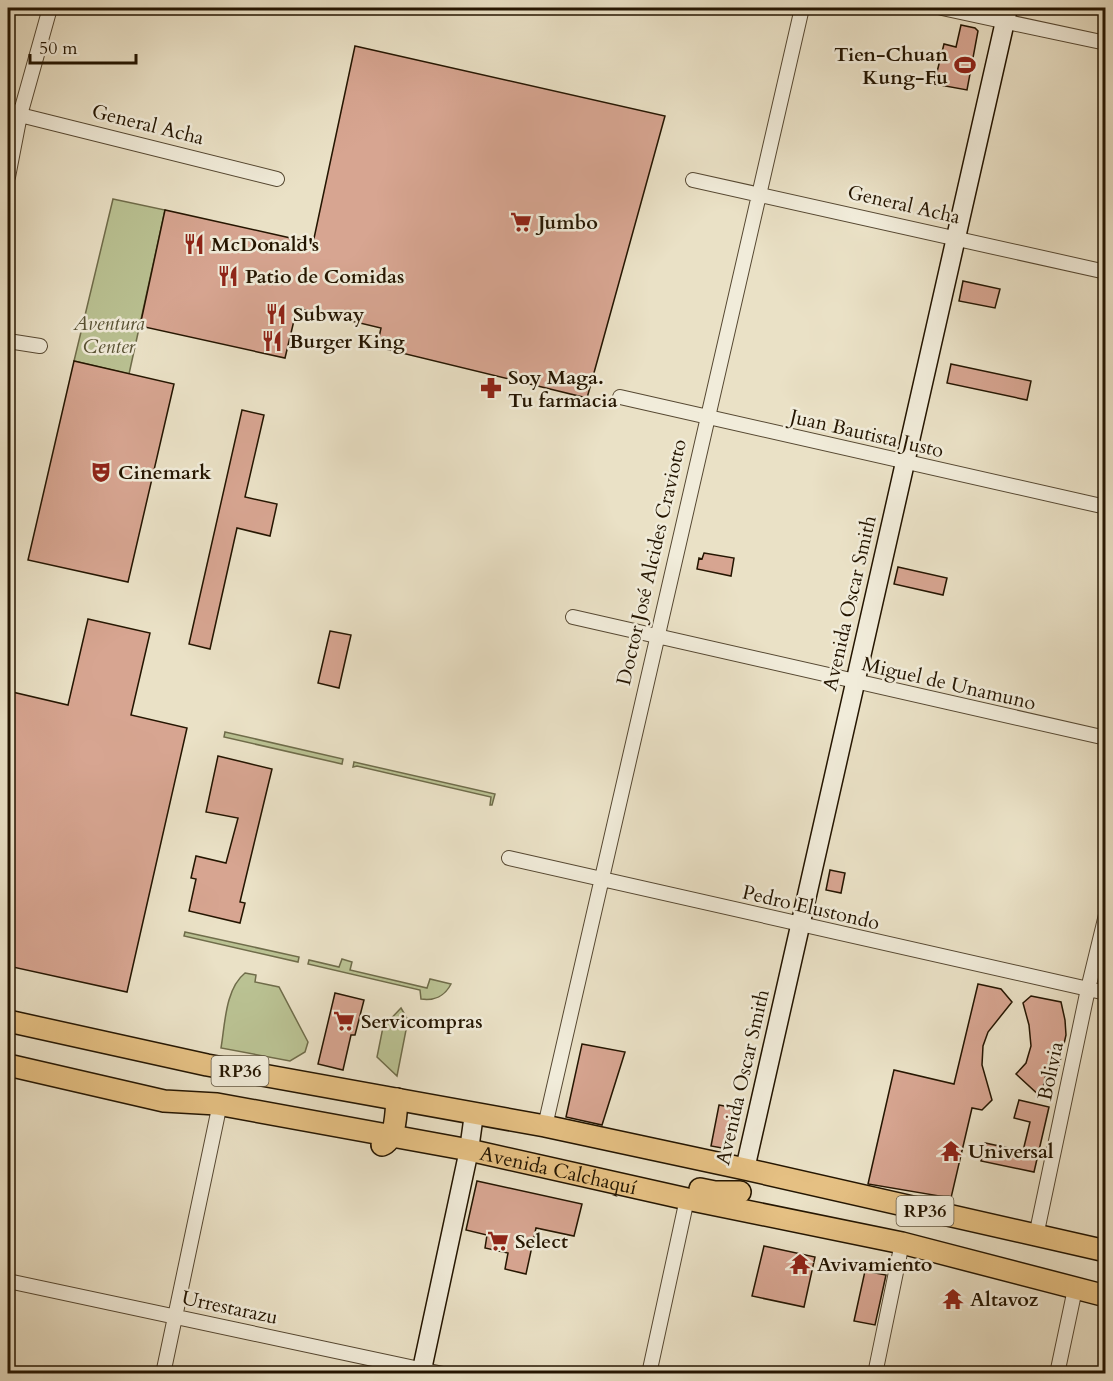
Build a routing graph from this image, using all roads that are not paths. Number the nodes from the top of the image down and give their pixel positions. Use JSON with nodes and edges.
{"nodes":[{"id":1,"x":50,"y":8,"type":"edge"},
{"id":2,"x":802,"y":8,"type":"edge"},
{"id":3,"x":942,"y":8,"type":"edge"},
{"id":4,"x":1007,"y":15,"type":"edge"},
{"id":5,"x":1106,"y":43,"type":"edge"},
{"id":6,"x":14,"y":114,"type":"edge"},
{"id":7,"x":8,"y":177,"type":"edge"},
{"id":8,"x":277,"y":179,"type":"dead end"},
{"id":9,"x":693,"y":180,"type":"dead end"},
{"id":10,"x":759,"y":194,"type":"junction"},
{"id":11,"x":955,"y":238,"type":"junction"},
{"id":12,"x":1106,"y":272,"type":"edge"},
{"id":13,"x":8,"y":341,"type":"edge"},
{"id":14,"x":40,"y":346,"type":"dead end"},
{"id":15,"x":620,"y":396,"type":"dead end"},
{"id":16,"x":706,"y":418,"type":"junction"},
{"id":17,"x":904,"y":461,"type":"junction"},
{"id":18,"x":1106,"y":507,"type":"edge"},
{"id":19,"x":573,"y":617,"type":"dead end"},
{"id":20,"x":658,"y":638,"type":"junction"},
{"id":21,"x":855,"y":682,"type":"junction"},
{"id":22,"x":1106,"y":738,"type":"edge"},
{"id":23,"x":509,"y":858,"type":"dead end"},
{"id":24,"x":603,"y":879,"type":"junction"},
{"id":25,"x":1106,"y":915,"type":"edge"},
{"id":26,"x":800,"y":924,"type":"junction"},
{"id":27,"x":1088,"y":989,"type":"junction"},
{"id":28,"x":1106,"y":993,"type":"edge"},
{"id":29,"x":8,"y":1021,"type":"edge"},
{"id":30,"x":8,"y":1065,"type":"edge"},
{"id":31,"x":397,"y":1099,"type":"junction"},
{"id":32,"x":164,"y":1101,"type":"junction"},
{"id":33,"x":474,"y":1114,"type":"junction"},
{"id":34,"x":216,"y":1120,"type":"junction"},
{"id":35,"x":545,"y":1126,"type":"junction"},
{"id":36,"x":391,"y":1136,"type":"junction"},
{"id":37,"x":469,"y":1150,"type":"junction"},
{"id":38,"x":745,"y":1169,"type":"junction"},
{"id":39,"x":572,"y":1172,"type":"junction"},
{"id":40,"x":687,"y":1199,"type":"junction"},
{"id":41,"x":740,"y":1201,"type":"junction"},
{"id":42,"x":1036,"y":1236,"type":"junction"},
{"id":43,"x":902,"y":1243,"type":"junction"},
{"id":44,"x":1106,"y":1251,"type":"edge"},
{"id":45,"x":8,"y":1281,"type":"edge"},
{"id":46,"x":1075,"y":1289,"type":"junction"},
{"id":47,"x":1106,"y":1296,"type":"edge"},
{"id":48,"x":176,"y":1316,"type":"junction"},
{"id":49,"x":422,"y":1371,"type":"edge"},
{"id":50,"x":163,"y":1374,"type":"edge"},
{"id":51,"x":443,"y":1374,"type":"edge"},
{"id":52,"x":649,"y":1374,"type":"edge"},
{"id":53,"x":875,"y":1374,"type":"edge"},
{"id":54,"x":1057,"y":1374,"type":"edge"}],
"edges":[{"from":1,"to":6,"type":"street"},
{"from":2,"to":10,"type":"street","name":"Doctor José Alcides Craviotto"},
{"from":3,"to":4,"type":"street"},
{"from":4,"to":5,"type":"street"},
{"from":4,"to":11,"type":"main road","name":"Avenida Oscar Smith"},
{"from":6,"to":7,"type":"street"},
{"from":6,"to":8,"type":"street","name":"General Acha"},
{"from":9,"to":10,"type":"street","name":"General Acha"},
{"from":10,"to":11,"type":"street","name":"General Acha"},
{"from":10,"to":16,"type":"street","name":"Doctor José Alcides Craviotto"},
{"from":11,"to":12,"type":"street","name":"General Acha"},
{"from":11,"to":17,"type":"main road","name":"Avenida Oscar Smith"},
{"from":13,"to":14,"type":"street"},
{"from":15,"to":16,"type":"street","name":"Juan Bautista Justo"},
{"from":16,"to":17,"type":"street","name":"Juan Bautista Justo"},
{"from":16,"to":20,"type":"street","name":"Doctor José Alcides Craviotto"},
{"from":17,"to":18,"type":"street","name":"Juan Bautista Justo"},
{"from":17,"to":21,"type":"main road","name":"Avenida Oscar Smith"},
{"from":19,"to":20,"type":"street","name":"Miguel de Unamuno"},
{"from":20,"to":21,"type":"street","name":"Miguel de Unamuno"},
{"from":20,"to":24,"type":"street","name":"Doctor José Alcides Craviotto"},
{"from":21,"to":22,"type":"street","name":"Miguel de Unamuno"},
{"from":21,"to":26,"type":"main road","name":"Avenida Oscar Smith"},
{"from":23,"to":24,"type":"street","name":"Pedro Elustondo"},
{"from":24,"to":26,"type":"street","name":"Pedro Elustondo"},
{"from":24,"to":35,"type":"street","name":"Doctor José Alcides Craviotto"},
{"from":25,"to":27,"type":"street","name":"Bolivia"},
{"from":26,"to":27,"type":"street","name":"Pedro Elustondo"},
{"from":26,"to":38,"type":"main road","name":"Avenida Oscar Smith"},
{"from":27,"to":28,"type":"street","name":"Pedro Elustondo"},
{"from":27,"to":42,"type":"street","name":"Bolivia"},
{"from":29,"to":31,"type":"main road","name":"Avenida Calchaquí","number":"RP36"},
{"from":30,"to":32,"type":"main road","name":"Avenida Calchaquí","number":"RP36"},
{"from":31,"to":33,"type":"main road","name":"Avenida Calchaquí","number":"RP36"},
{"from":31,"to":36,"type":"main road"},
{"from":32,"to":34,"type":"main road"},
{"from":32,"to":36,"type":"main road","name":"Avenida Calchaquí","number":"RP36"},
{"from":33,"to":35,"type":"main road","name":"Avenida Calchaquí","number":"RP36"},
{"from":33,"to":37,"type":"main road"},
{"from":34,"to":36,"type":"main road"},
{"from":34,"to":48,"type":"street"},
{"from":35,"to":38,"type":"main road","name":"Avenida Calchaquí","number":"RP36"},
{"from":36,"to":37,"type":"main road","name":"Avenida Calchaquí","number":"RP36"},
{"from":37,"to":39,"type":"main road","name":"Avenida Calchaquí","number":"RP36"},
{"from":37,"to":49,"type":"main road"},
{"from":38,"to":41,"type":"street","name":"Avenida Oscar Smith"},
{"from":38,"to":42,"type":"main road","name":"Avenida Calchaquí","number":"RP36"},
{"from":39,"to":40,"type":"main road","name":"Avenida Calchaquí","number":"RP36"},
{"from":39,"to":41,"type":"main road"},
{"from":40,"to":41,"type":"main road","name":"Avenida Calchaquí","number":"RP36"},
{"from":40,"to":52,"type":"street"},
{"from":41,"to":43,"type":"main road","name":"Avenida Calchaquí","number":"RP36"},
{"from":42,"to":44,"type":"main road","name":"Avenida Calchaquí","number":"RP36"},
{"from":43,"to":46,"type":"main road","name":"Avenida Calchaquí","number":"RP36"},
{"from":43,"to":53,"type":"street"},
{"from":45,"to":48,"type":"street","name":"Urrestarazu"},
{"from":46,"to":47,"type":"main road","name":"Avenida Calchaquí","number":"RP36"},
{"from":46,"to":54,"type":"street"},
{"from":48,"to":49,"type":"street","name":"Urrestarazu"},
{"from":48,"to":50,"type":"street"},
{"from":49,"to":51,"type":"street","name":"Urrestarazu"}]}
